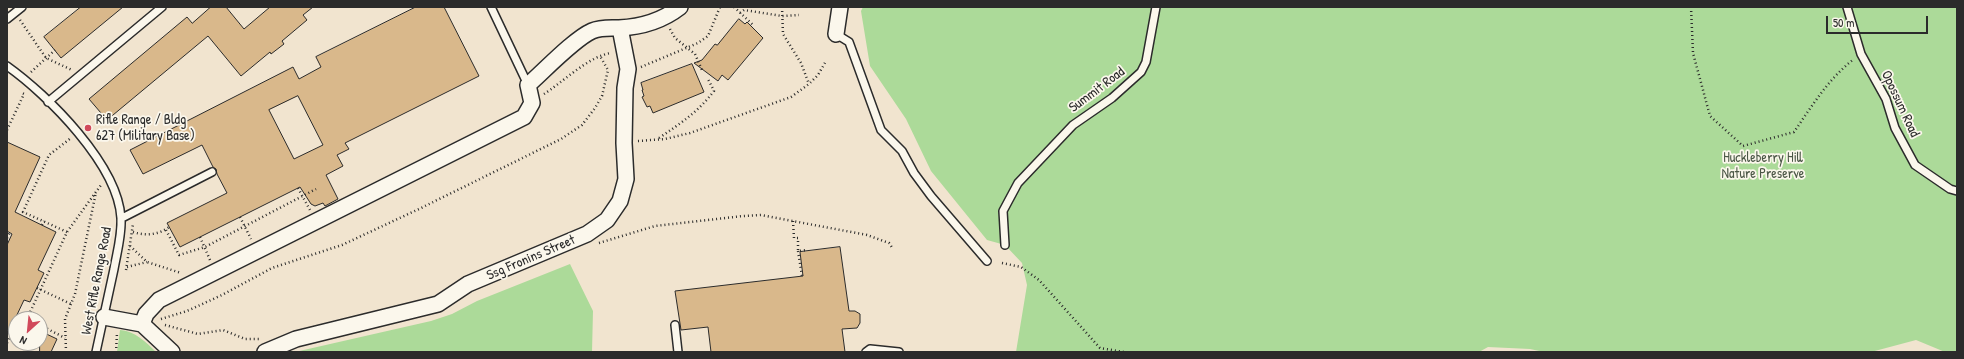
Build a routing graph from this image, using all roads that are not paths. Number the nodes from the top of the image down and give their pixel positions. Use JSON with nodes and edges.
{"nodes":[{"id":1,"x":22,"y":7,"type":"edge"},
{"id":2,"x":162,"y":7,"type":"edge"},
{"id":3,"x":492,"y":7,"type":"edge"},
{"id":4,"x":680,"y":7,"type":"edge"},
{"id":5,"x":840,"y":7,"type":"edge"},
{"id":6,"x":1156,"y":7,"type":"edge"},
{"id":7,"x":1848,"y":7,"type":"edge"},
{"id":8,"x":7,"y":19,"type":"edge"},
{"id":9,"x":620,"y":28,"type":"junction"},
{"id":10,"x":836,"y":34,"type":"joint"},
{"id":11,"x":7,"y":66,"type":"edge"},
{"id":12,"x":528,"y":85,"type":"junction"},
{"id":13,"x":48,"y":102,"type":"junction"},
{"id":14,"x":212,"y":172,"type":"dead end"},
{"id":15,"x":1957,"y":191,"type":"edge"},
{"id":16,"x":122,"y":218,"type":"junction"},
{"id":17,"x":1005,"y":246,"type":"dead end"},
{"id":18,"x":987,"y":261,"type":"dead end"},
{"id":19,"x":104,"y":317,"type":"junction"},
{"id":20,"x":148,"y":323,"type":"junction"},
{"id":21,"x":674,"y":325,"type":"dead end"},
{"id":22,"x":264,"y":345,"type":"edge"},
{"id":23,"x":868,"y":350,"type":"edge"},
{"id":24,"x":96,"y":352,"type":"edge"},
{"id":25,"x":172,"y":352,"type":"edge"},
{"id":26,"x":678,"y":352,"type":"edge"},
{"id":27,"x":899,"y":352,"type":"edge"}],
"edges":[{"from":1,"to":8,"type":"lane"},
{"from":2,"to":13,"type":"lane"},
{"from":3,"to":12,"type":"lane"},
{"from":4,"to":9,"type":"street"},
{"from":5,"to":10,"type":"street"},
{"from":6,"to":17,"type":"lane","name":"Summit Road"},
{"from":7,"to":15,"type":"lane","name":"Opossum Road"},
{"from":9,"to":12,"type":"street"},
{"from":9,"to":22,"type":"street","name":"Ssg Fronins Street"},
{"from":10,"to":18,"type":"lane"},
{"from":11,"to":13,"type":"lane","name":"West Rifle Range Road"},
{"from":12,"to":20,"type":"street"},
{"from":13,"to":16,"type":"lane","name":"West Rifle Range Road"},
{"from":14,"to":16,"type":"lane"},
{"from":16,"to":19,"type":"lane","name":"West Rifle Range Road"},
{"from":19,"to":20,"type":"street"},
{"from":19,"to":24,"type":"lane","name":"West Rifle Range Road"},
{"from":20,"to":25,"type":"street"},
{"from":21,"to":26,"type":"lane"},
{"from":23,"to":27,"type":"lane"}]}
